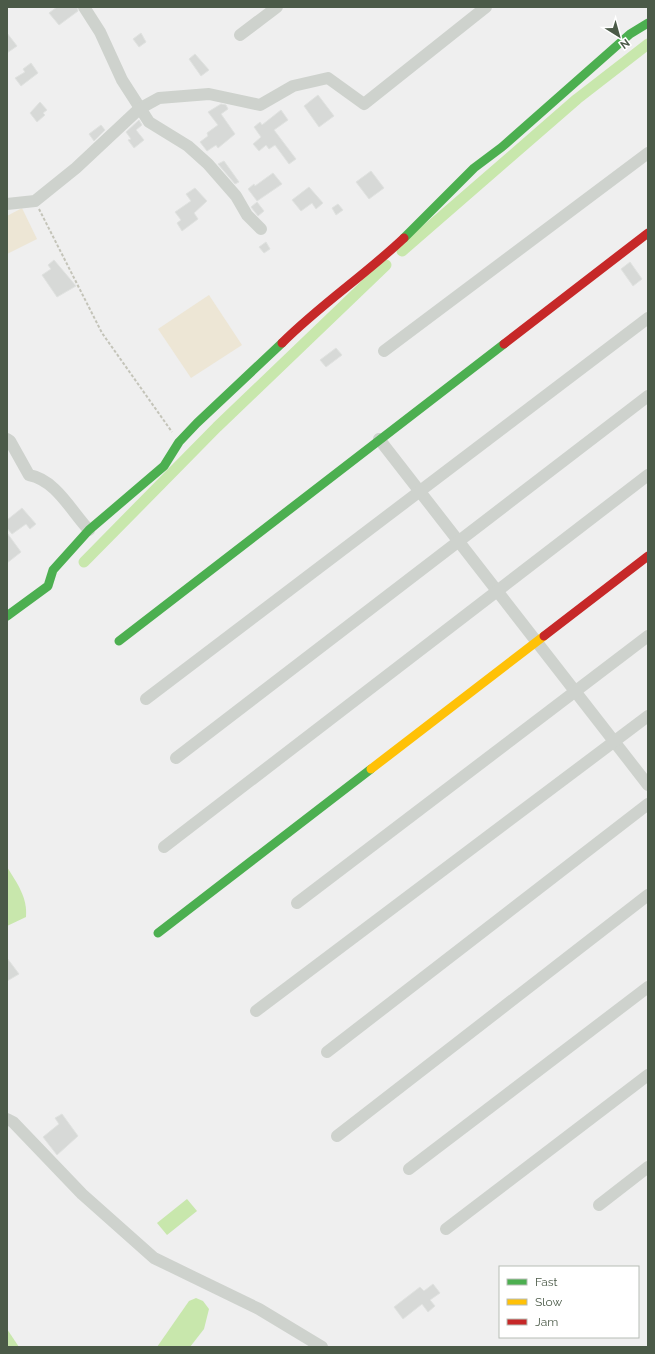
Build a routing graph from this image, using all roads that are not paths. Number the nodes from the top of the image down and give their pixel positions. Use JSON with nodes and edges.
{"nodes":[{"id":1,"x":84,"y":7,"type":"edge"},
{"id":2,"x":277,"y":7,"type":"edge"},
{"id":3,"x":486,"y":7,"type":"edge"},
{"id":4,"x":648,"y":23,"type":"edge"},
{"id":5,"x":240,"y":35,"type":"dead end"},
{"id":6,"x":139,"y":109,"type":"junction"},
{"id":7,"x":648,"y":153,"type":"edge"},
{"id":8,"x":7,"y":204,"type":"edge"},
{"id":9,"x":261,"y":229,"type":"dead end"},
{"id":10,"x":648,"y":233,"type":"edge"},
{"id":11,"x":648,"y":318,"type":"edge"},
{"id":12,"x":384,"y":351,"type":"dead end"},
{"id":13,"x":648,"y":396,"type":"edge"},
{"id":14,"x":7,"y":438,"type":"edge"},
{"id":15,"x":379,"y":439,"type":"junction"},
{"id":16,"x":648,"y":475,"type":"edge"},
{"id":17,"x":419,"y":491,"type":"junction"},
{"id":18,"x":89,"y":530,"type":"junction"},
{"id":19,"x":459,"y":542,"type":"junction"},
{"id":20,"x":648,"y":556,"type":"edge"},
{"id":21,"x":496,"y":590,"type":"junction"},
{"id":22,"x":7,"y":616,"type":"edge"},
{"id":23,"x":648,"y":636,"type":"edge"},
{"id":24,"x":119,"y":641,"type":"dead end"},
{"id":25,"x":536,"y":641,"type":"junction"},
{"id":26,"x":575,"y":691,"type":"junction"},
{"id":27,"x":146,"y":699,"type":"dead end"},
{"id":28,"x":648,"y":716,"type":"edge"},
{"id":29,"x":614,"y":741,"type":"junction"},
{"id":30,"x":176,"y":758,"type":"dead end"},
{"id":31,"x":648,"y":785,"type":"edge"},
{"id":32,"x":648,"y":804,"type":"edge"},
{"id":33,"x":164,"y":847,"type":"dead end"},
{"id":34,"x":648,"y":895,"type":"edge"},
{"id":35,"x":297,"y":903,"type":"dead end"},
{"id":36,"x":158,"y":933,"type":"dead end"},
{"id":37,"x":648,"y":987,"type":"edge"},
{"id":38,"x":256,"y":1011,"type":"dead end"},
{"id":39,"x":327,"y":1052,"type":"dead end"},
{"id":40,"x":648,"y":1076,"type":"edge"},
{"id":41,"x":7,"y":1119,"type":"edge"},
{"id":42,"x":337,"y":1136,"type":"dead end"},
{"id":43,"x":648,"y":1167,"type":"edge"},
{"id":44,"x":409,"y":1169,"type":"dead end"},
{"id":45,"x":599,"y":1205,"type":"dead end"},
{"id":46,"x":446,"y":1229,"type":"dead end"},
{"id":47,"x":322,"y":1347,"type":"edge"}],
"edges":[{"from":1,"to":6,"type":"street"},
{"from":2,"to":5,"type":"street"},
{"from":3,"to":6,"type":"street"},
{"from":4,"to":18,"type":"street"},
{"from":6,"to":8,"type":"street"},
{"from":6,"to":9,"type":"street"},
{"from":7,"to":12,"type":"street"},
{"from":10,"to":15,"type":"street"},
{"from":11,"to":17,"type":"street"},
{"from":13,"to":19,"type":"street"},
{"from":14,"to":18,"type":"street"},
{"from":15,"to":17,"type":"street"},
{"from":15,"to":24,"type":"street"},
{"from":16,"to":21,"type":"street"},
{"from":17,"to":19,"type":"street"},
{"from":17,"to":27,"type":"street"},
{"from":18,"to":22,"type":"street"},
{"from":19,"to":21,"type":"street"},
{"from":19,"to":30,"type":"street"},
{"from":20,"to":25,"type":"street"},
{"from":21,"to":25,"type":"street"},
{"from":21,"to":33,"type":"street"},
{"from":23,"to":26,"type":"street"},
{"from":25,"to":26,"type":"street"},
{"from":25,"to":36,"type":"street"},
{"from":26,"to":29,"type":"street"},
{"from":26,"to":35,"type":"street"},
{"from":28,"to":29,"type":"street"},
{"from":29,"to":31,"type":"street"},
{"from":29,"to":38,"type":"street"},
{"from":32,"to":39,"type":"street"},
{"from":34,"to":42,"type":"street"},
{"from":37,"to":44,"type":"street"},
{"from":40,"to":46,"type":"street"},
{"from":41,"to":47,"type":"street"},
{"from":43,"to":45,"type":"street"}]}
